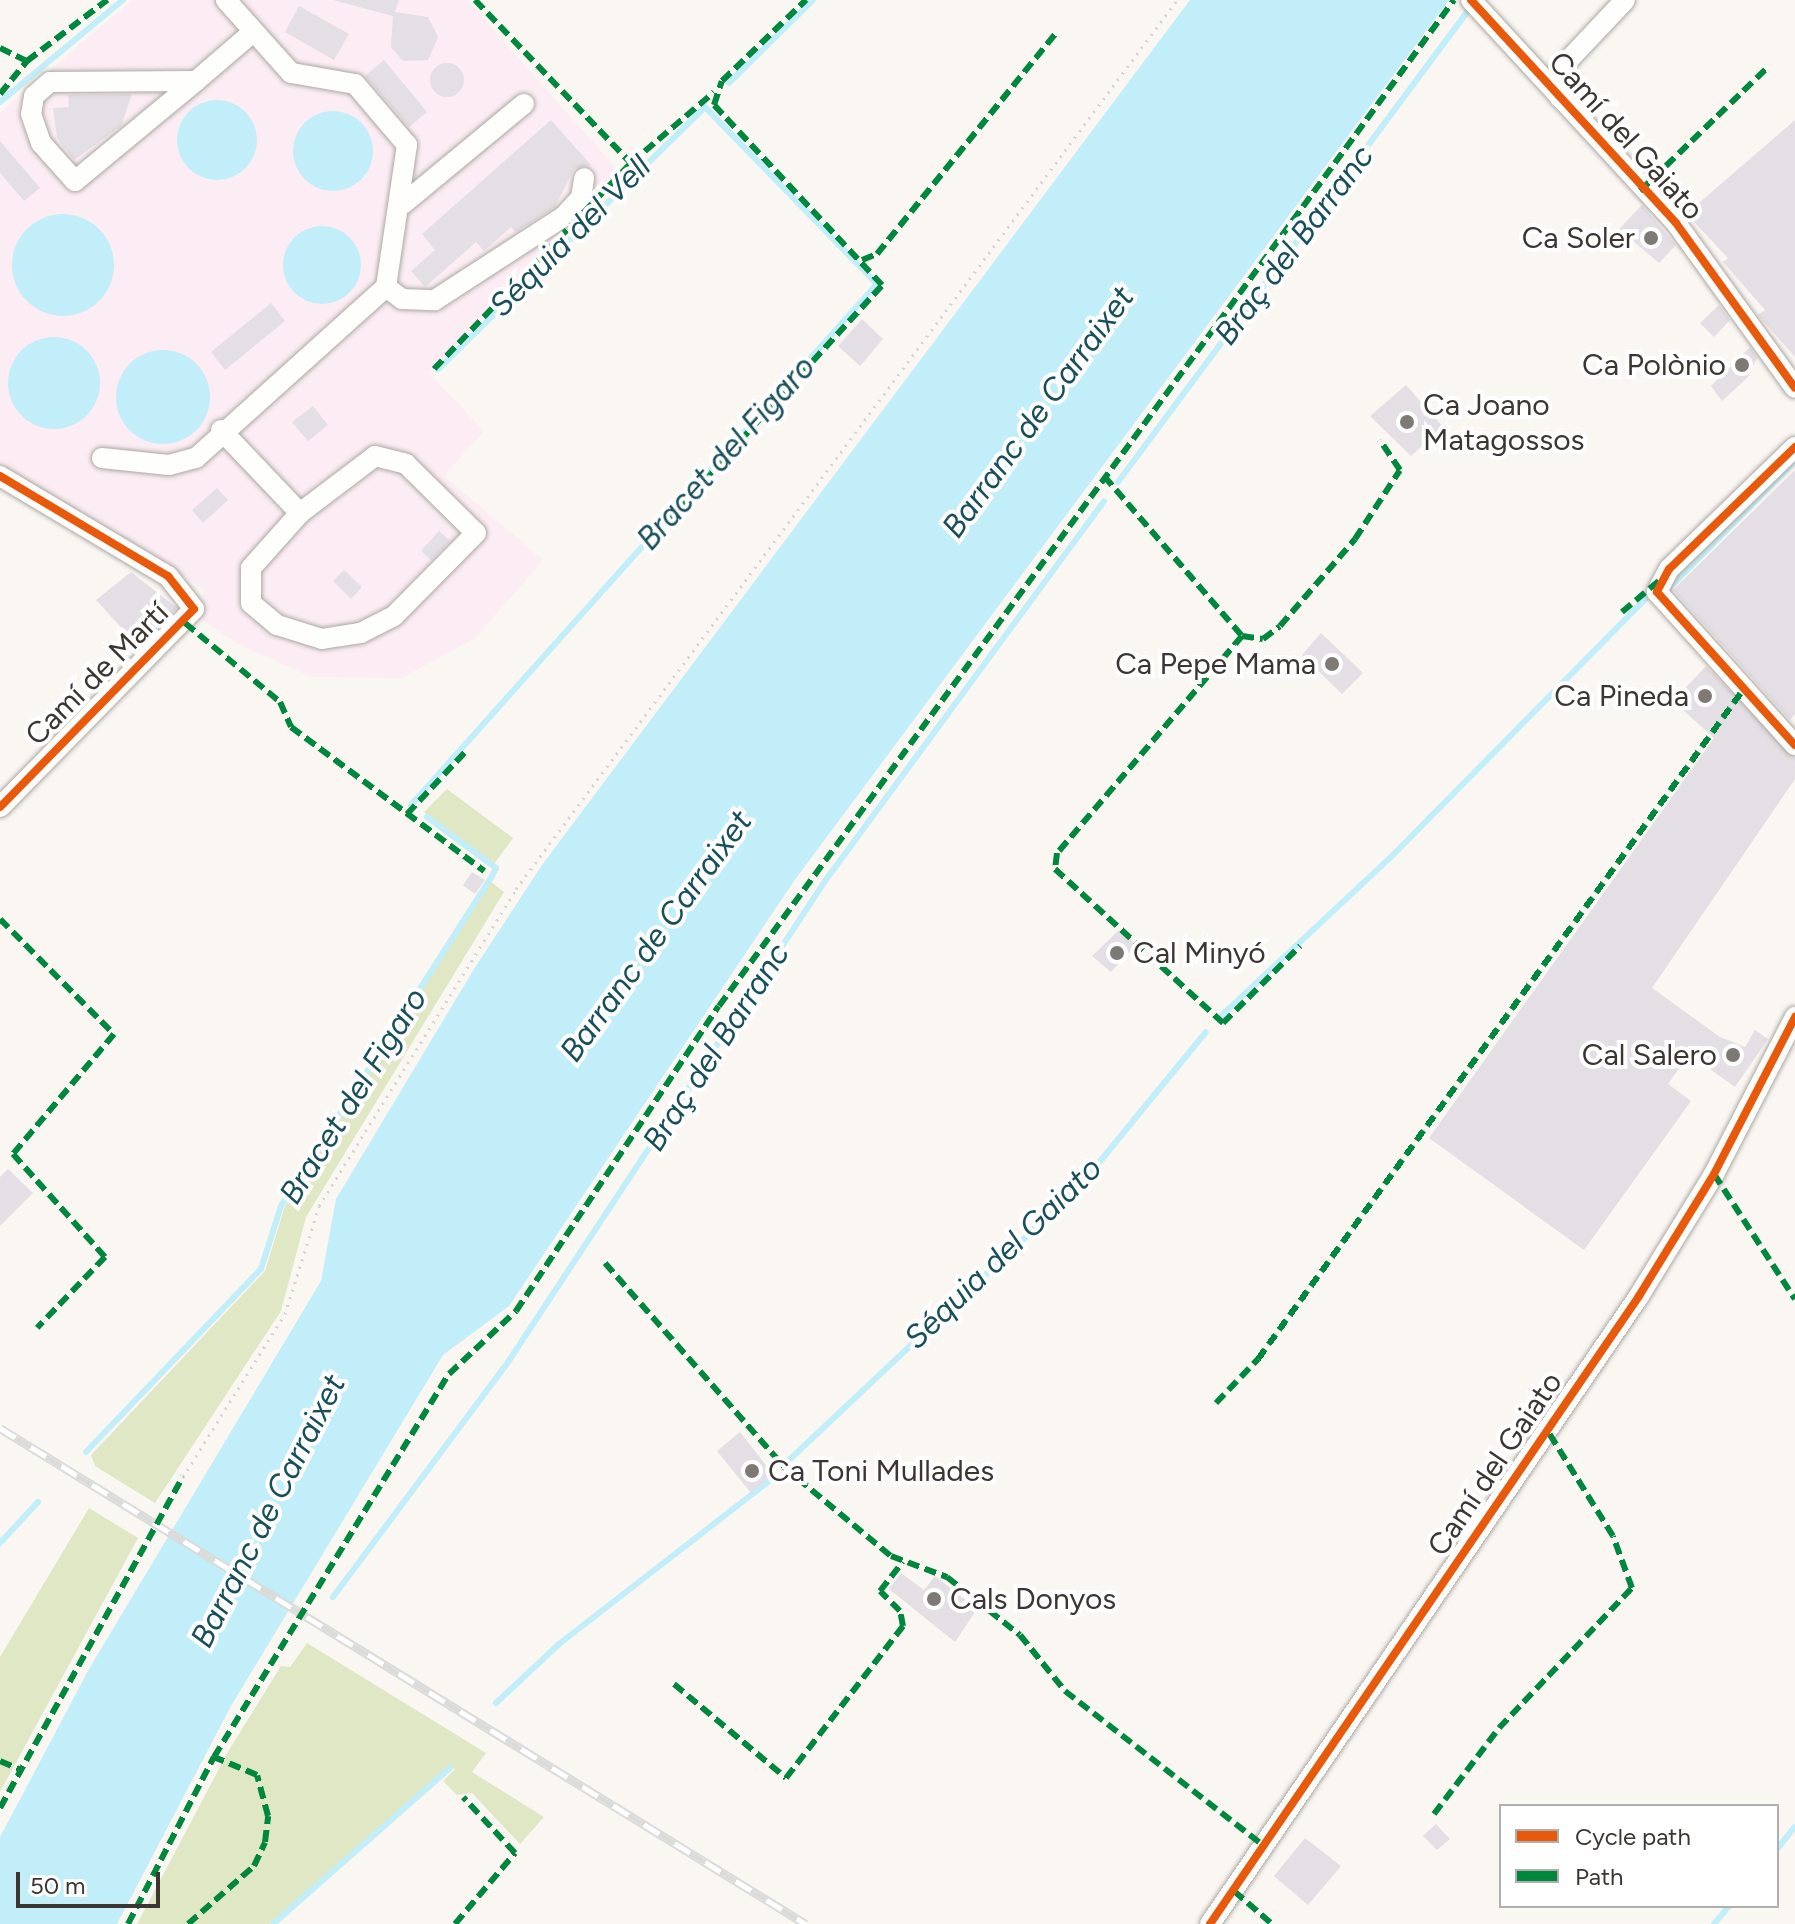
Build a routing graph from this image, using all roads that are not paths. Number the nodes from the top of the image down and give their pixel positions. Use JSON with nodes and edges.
{"nodes":[{"id":1,"x":226,"y":0,"type":"edge"},
{"id":2,"x":1471,"y":0,"type":"edge"},
{"id":3,"x":1625,"y":0,"type":"edge"},
{"id":4,"x":253,"y":32,"type":"junction"},
{"id":5,"x":1561,"y":68,"type":"junction"},
{"id":6,"x":1540,"y":75,"type":"junction"},
{"id":7,"x":196,"y":81,"type":"junction"},
{"id":8,"x":1560,"y":98,"type":"junction"},
{"id":9,"x":524,"y":104,"type":"dead end"},
{"id":10,"x":584,"y":178,"type":"dead end"},
{"id":11,"x":403,"y":204,"type":"junction"},
{"id":12,"x":386,"y":287,"type":"junction"},
{"id":13,"x":1795,"y":388,"type":"edge"},
{"id":14,"x":221,"y":430,"type":"junction"},
{"id":15,"x":1795,"y":447,"type":"edge"},
{"id":16,"x":102,"y":458,"type":"dead end"},
{"id":17,"x":0,"y":476,"type":"edge"},
{"id":18,"x":300,"y":513,"type":"junction"},
{"id":19,"x":1795,"y":745,"type":"edge"},
{"id":20,"x":0,"y":807,"type":"edge"},
{"id":21,"x":1795,"y":1017,"type":"edge"},
{"id":22,"x":1210,"y":1924,"type":"edge"}],
"edges":[{"from":1,"to":4,"type":"street"},
{"from":2,"to":6,"type":"street","name":"Camí del Gaiato"},
{"from":3,"to":5,"type":"street","name":"Camí del Gaiato"},
{"from":4,"to":7,"type":"street"},
{"from":4,"to":11,"type":"street"},
{"from":5,"to":6,"type":"street","name":"Camí del Gaiato"},
{"from":5,"to":8,"type":"street","name":"Camí del Gaiato"},
{"from":6,"to":8,"type":"street","name":"Camí del Gaiato"},
{"from":7,"to":7,"type":"street"},
{"from":8,"to":13,"type":"street","name":"Camí del Gaiato"},
{"from":9,"to":11,"type":"street"},
{"from":10,"to":12,"type":"street"},
{"from":11,"to":12,"type":"street"},
{"from":12,"to":14,"type":"street"},
{"from":14,"to":16,"type":"street"},
{"from":14,"to":18,"type":"street"},
{"from":15,"to":19,"type":"street"},
{"from":17,"to":20,"type":"street","name":"Camí de Martí"},
{"from":18,"to":18,"type":"street"},
{"from":21,"to":22,"type":"street","name":"Camí del Gaiato"}]}
